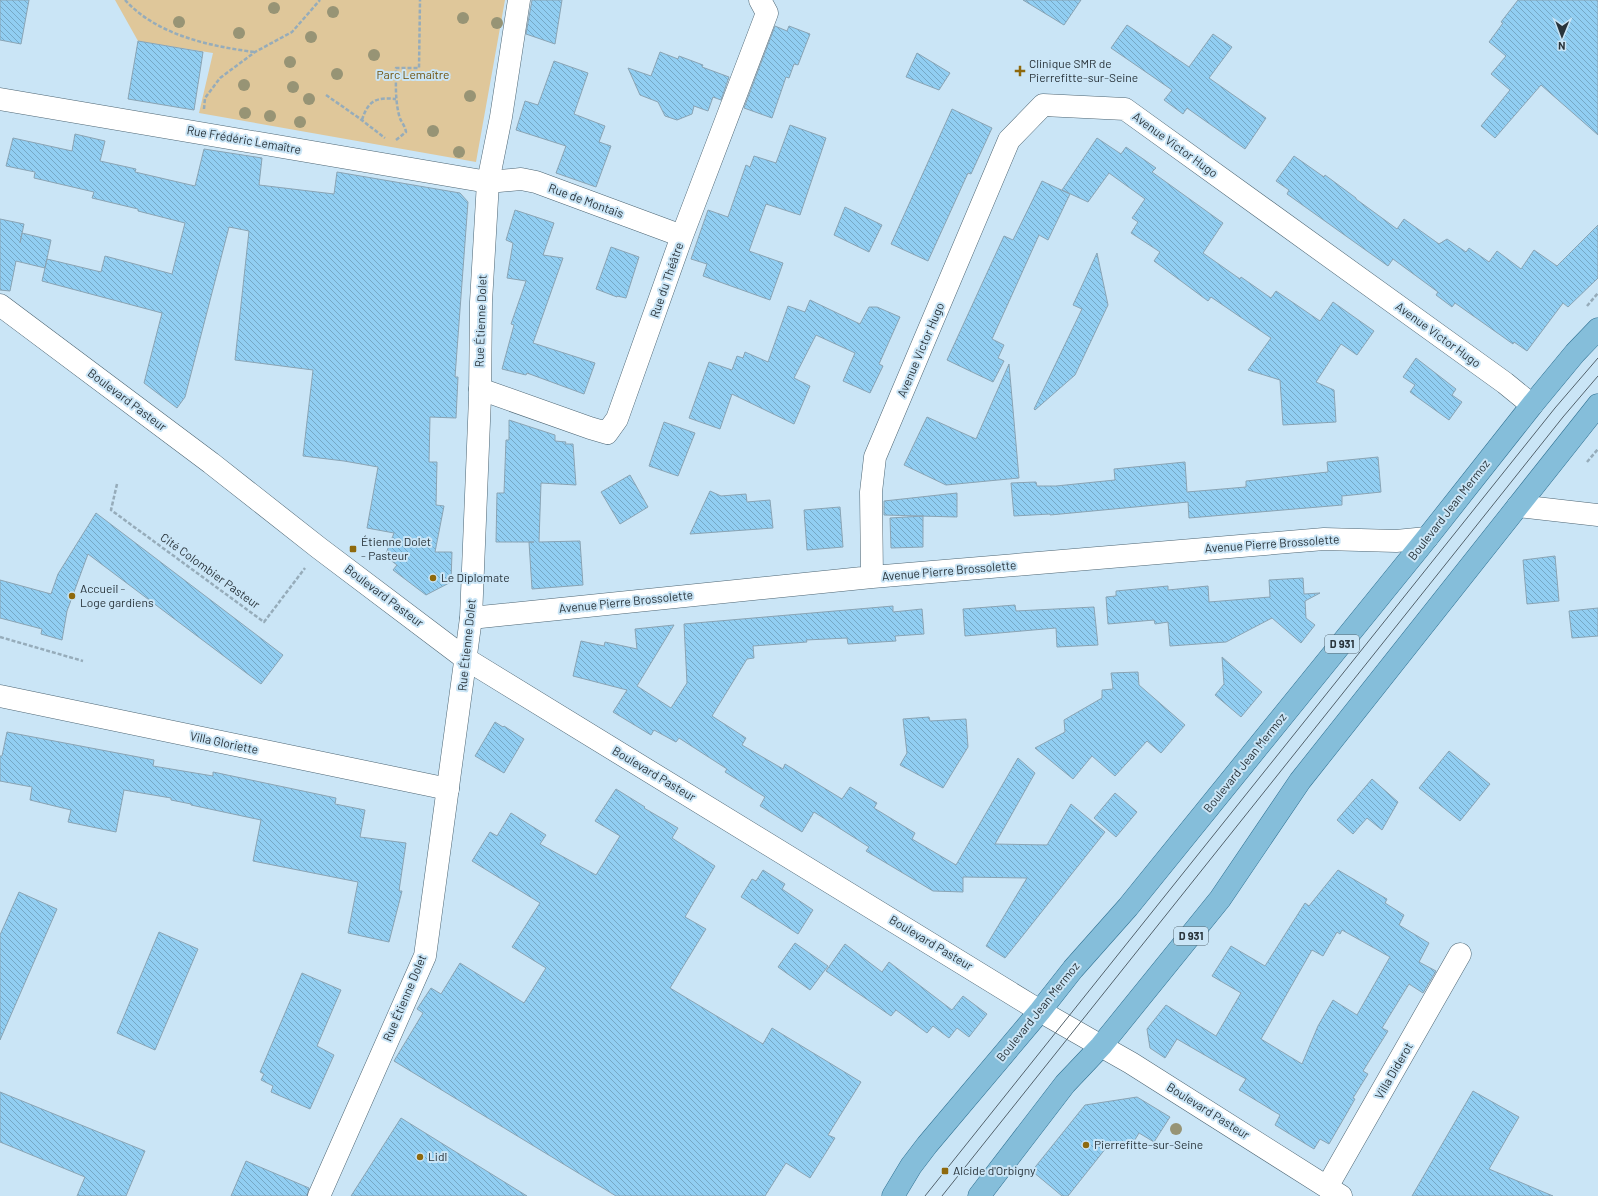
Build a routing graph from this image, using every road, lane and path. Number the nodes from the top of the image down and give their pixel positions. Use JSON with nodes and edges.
{"nodes":[{"id":1,"x":125,"y":0,"type":"edge"},
{"id":2,"x":320,"y":0,"type":"edge"},
{"id":3,"x":420,"y":0,"type":"edge"},
{"id":4,"x":519,"y":0,"type":"edge"},
{"id":5,"x":760,"y":0,"type":"edge"},
{"id":6,"x":254,"y":52,"type":"junction"},
{"id":7,"x":326,"y":95,"type":"dead end"},
{"id":8,"x":0,"y":99,"type":"edge"},
{"id":9,"x":396,"y":99,"type":"junction"},
{"id":10,"x":362,"y":120,"type":"junction"},
{"id":11,"x":198,"y":132,"type":"junction"},
{"id":12,"x":387,"y":140,"type":"dead end"},
{"id":13,"x":392,"y":141,"type":"dead end"},
{"id":14,"x":488,"y":182,"type":"junction"},
{"id":15,"x":682,"y":236,"type":"junction"},
{"id":16,"x":0,"y":305,"type":"edge"},
{"id":17,"x":1598,"y":329,"type":"edge"},
{"id":18,"x":480,"y":389,"type":"junction"},
{"id":19,"x":1532,"y":405,"type":"junction"},
{"id":20,"x":1598,"y":405,"type":"edge"},
{"id":21,"x":117,"y":484,"type":"dead end"},
{"id":22,"x":1518,"y":506,"type":"junction"},
{"id":23,"x":1598,"y":515,"type":"edge"},
{"id":24,"x":1427,"y":538,"type":"junction"},
{"id":25,"x":319,"y":548,"type":"junction"},
{"id":26,"x":872,"y":577,"type":"junction"},
{"id":27,"x":471,"y":618,"type":"junction"},
{"id":28,"x":0,"y":638,"type":"edge"},
{"id":29,"x":466,"y":659,"type":"junction"},
{"id":30,"x":82,"y":660,"type":"dead end"},
{"id":31,"x":0,"y":696,"type":"edge"},
{"id":32,"x":448,"y":789,"type":"junction"},
{"id":33,"x":1460,"y":954,"type":"dead end"},
{"id":34,"x":1040,"y":1011,"type":"junction"},
{"id":35,"x":1101,"y":1046,"type":"junction"},
{"id":36,"x":1334,"y":1192,"type":"edge"},
{"id":37,"x":319,"y":1196,"type":"edge"},
{"id":38,"x":893,"y":1196,"type":"edge"},
{"id":39,"x":979,"y":1196,"type":"edge"}],
"edges":[{"from":1,"to":6,"type":"path"},
{"from":2,"to":6,"type":"path"},
{"from":3,"to":9,"type":"path"},
{"from":4,"to":14,"type":"street","name":"Rue Étienne Dolet"},
{"from":5,"to":15,"type":"street","name":"Rue du Théâtre"},
{"from":6,"to":11,"type":"path"},
{"from":7,"to":10,"type":"path"},
{"from":8,"to":11,"type":"street","name":"Rue Frédéric Lemaître"},
{"from":9,"to":10,"type":"path"},
{"from":9,"to":13,"type":"path"},
{"from":10,"to":12,"type":"path"},
{"from":11,"to":14,"type":"street","name":"Rue Frédéric Lemaître"},
{"from":14,"to":15,"type":"street","name":"Rue de Montais"},
{"from":14,"to":18,"type":"street","name":"Rue Étienne Dolet"},
{"from":15,"to":18,"type":"street","name":"Rue du Théâtre"},
{"from":16,"to":25,"type":"street","name":"Boulevard Pasteur"},
{"from":17,"to":19,"type":"main road","name":"Boulevard Jean Mermoz","number":"D 931"},
{"from":18,"to":27,"type":"street","name":"Rue Étienne Dolet"},
{"from":19,"to":24,"type":"main road","name":"Boulevard Jean Mermoz","number":"D 931"},
{"from":19,"to":26,"type":"street","name":"Avenue Victor Hugo"},
{"from":20,"to":22,"type":"main road","number":"D 931"},
{"from":21,"to":25,"type":"path","name":"Cité Colombier Pasteur"},
{"from":22,"to":23,"type":"street"},
{"from":22,"to":35,"type":"main road","number":"D 931"},
{"from":24,"to":26,"type":"street","name":"Avenue Pierre Brossolette"},
{"from":24,"to":34,"type":"main road","name":"Boulevard Jean Mermoz","number":"D 931"},
{"from":25,"to":29,"type":"street","name":"Boulevard Pasteur"},
{"from":26,"to":27,"type":"street","name":"Avenue Pierre Brossolette"},
{"from":27,"to":29,"type":"street","name":"Rue Étienne Dolet"},
{"from":28,"to":30,"type":"path"},
{"from":29,"to":32,"type":"street","name":"Rue Étienne Dolet"},
{"from":29,"to":34,"type":"street","name":"Boulevard Pasteur"},
{"from":31,"to":32,"type":"street","name":"Villa Gloriette"},
{"from":32,"to":37,"type":"street","name":"Rue Étienne Dolet"},
{"from":33,"to":36,"type":"street","name":"Villa Diderot"},
{"from":34,"to":35,"type":"street","name":"Boulevard Pasteur"},
{"from":34,"to":38,"type":"main road","name":"Boulevard Jean Mermoz","number":"D 931"},
{"from":35,"to":36,"type":"street","name":"Boulevard Pasteur"},
{"from":35,"to":39,"type":"main road","number":"D 931"}]}
